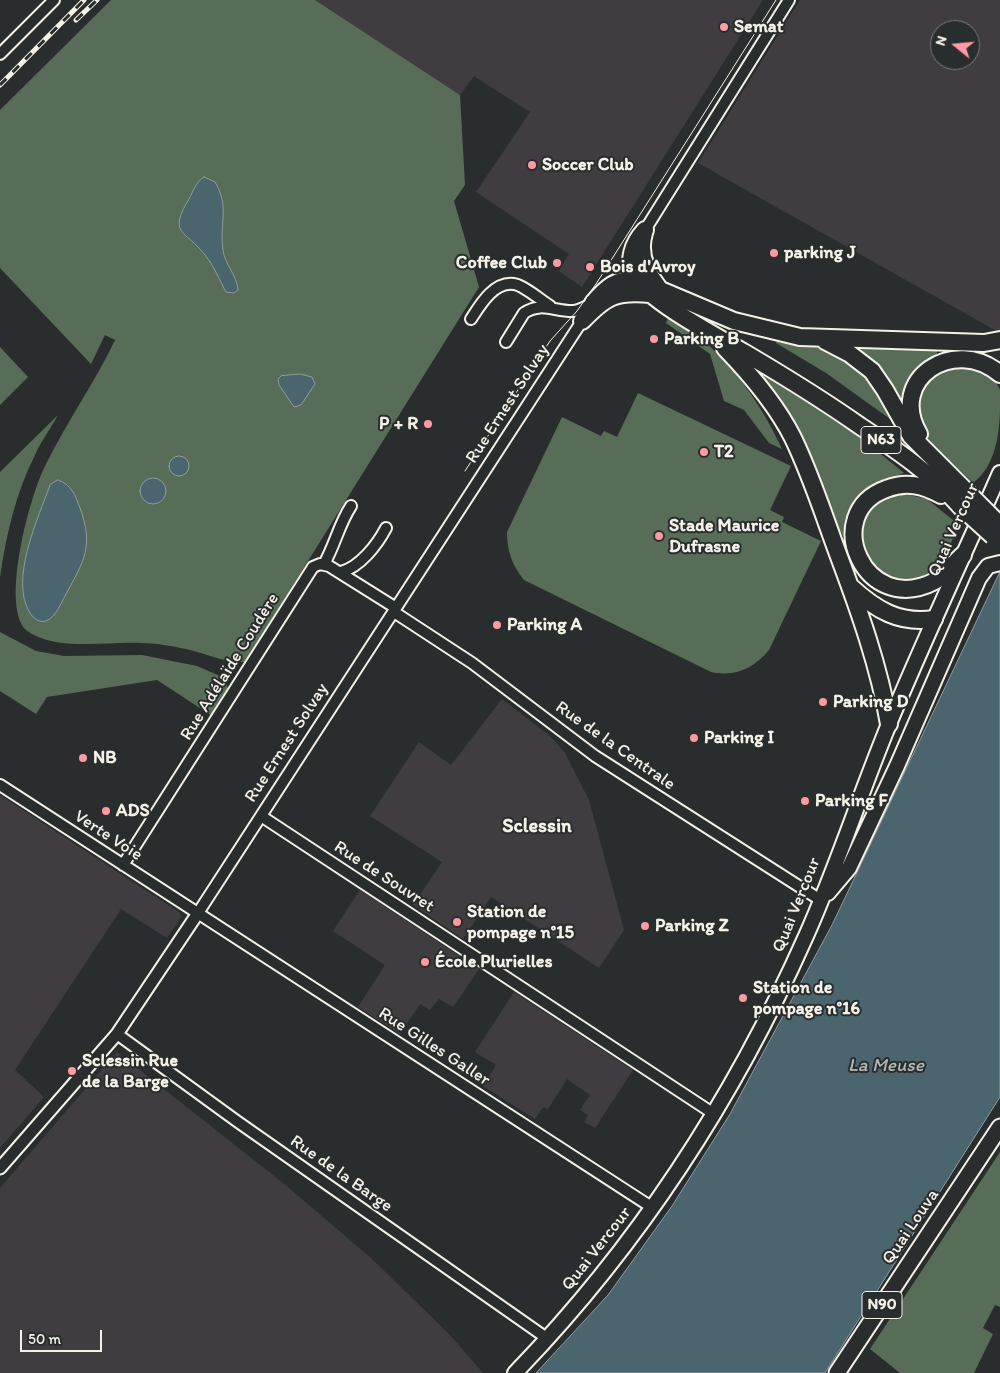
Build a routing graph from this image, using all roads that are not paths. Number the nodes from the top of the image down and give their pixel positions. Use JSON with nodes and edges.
{"nodes":[{"id":1,"x":54,"y":0,"type":"edge"},
{"id":2,"x":789,"y":0,"type":"edge"},
{"id":3,"x":0,"y":54,"type":"edge"},
{"id":4,"x":645,"y":230,"type":"junction"},
{"id":5,"x":637,"y":280,"type":"junction"},
{"id":6,"x":654,"y":290,"type":"junction"},
{"id":7,"x":599,"y":302,"type":"junction"},
{"id":8,"x":551,"y":307,"type":"junction"},
{"id":9,"x":471,"y":319,"type":"dead end"},
{"id":10,"x":582,"y":321,"type":"joint"},
{"id":11,"x":713,"y":335,"type":"junction"},
{"id":12,"x":818,"y":339,"type":"junction"},
{"id":13,"x":506,"y":342,"type":"dead end"},
{"id":14,"x":995,"y":344,"type":"edge"},
{"id":15,"x":1000,"y":374,"type":"edge"},
{"id":16,"x":1000,"y":473,"type":"edge"},
{"id":17,"x":952,"y":477,"type":"junction"},
{"id":18,"x":964,"y":499,"type":"junction"},
{"id":19,"x":351,"y":506,"type":"dead end"},
{"id":20,"x":1000,"y":525,"type":"edge"},
{"id":21,"x":386,"y":528,"type":"dead end"},
{"id":22,"x":1000,"y":543,"type":"edge"},
{"id":23,"x":963,"y":555,"type":"junction"},
{"id":24,"x":1000,"y":563,"type":"edge"},
{"id":25,"x":324,"y":564,"type":"junction"},
{"id":26,"x":341,"y":572,"type":"junction"},
{"id":27,"x":850,"y":585,"type":"junction"},
{"id":28,"x":395,"y":610,"type":"junction"},
{"id":29,"x":934,"y":619,"type":"junction"},
{"id":30,"x":889,"y":724,"type":"junction"},
{"id":31,"x":0,"y":785,"type":"edge"},
{"id":32,"x":261,"y":816,"type":"junction"},
{"id":33,"x":123,"y":866,"type":"junction"},
{"id":34,"x":822,"y":901,"type":"junction"},
{"id":35,"x":198,"y":913,"type":"junction"},
{"id":36,"x":117,"y":1034,"type":"junction"},
{"id":37,"x":714,"y":1114,"type":"junction"},
{"id":38,"x":1000,"y":1127,"type":"edge"},
{"id":39,"x":0,"y":1168,"type":"edge"},
{"id":40,"x":653,"y":1208,"type":"junction"},
{"id":41,"x":548,"y":1338,"type":"junction"},
{"id":42,"x":515,"y":1373,"type":"edge"},
{"id":43,"x":836,"y":1373,"type":"edge"}],
"edges":[{"from":1,"to":3,"type":"street"},
{"from":2,"to":4,"type":"street"},
{"from":4,"to":5,"type":"highway"},
{"from":4,"to":6,"type":"highway","number":"N63"},
{"from":5,"to":6,"type":"highway","number":"N63"},
{"from":5,"to":7,"type":"highway","number":"N63"},
{"from":6,"to":7,"type":"highway","number":"N63"},
{"from":6,"to":11,"type":"highway","number":"N63"},
{"from":6,"to":12,"type":"highway","number":"N63"},
{"from":7,"to":8,"type":"street"},
{"from":7,"to":10,"type":"highway","number":"N63"},
{"from":8,"to":9,"type":"street"},
{"from":8,"to":13,"type":"street"},
{"from":10,"to":28,"type":"street","name":"Rue Ernest Solvay"},
{"from":11,"to":18,"type":"highway","number":"N63"},
{"from":11,"to":27,"type":"highway"},
{"from":12,"to":14,"type":"highway"},
{"from":12,"to":17,"type":"highway","number":"N63"},
{"from":15,"to":17,"type":"highway"},
{"from":16,"to":23,"type":"main road","name":"Quai Vercour"},
{"from":17,"to":18,"type":"highway","number":"N63"},
{"from":18,"to":20,"type":"highway","number":"N63","bridge":true},
{"from":18,"to":22,"type":"highway","number":"N63","bridge":true},
{"from":18,"to":23,"type":"highway"},
{"from":19,"to":25,"type":"street"},
{"from":21,"to":26,"type":"street"},
{"from":23,"to":29,"type":"main road","name":"Quai Vercour"},
{"from":24,"to":34,"type":"main road"},
{"from":25,"to":26,"type":"street"},
{"from":25,"to":33,"type":"street","name":"Rue Adélaïde Coudère"},
{"from":26,"to":28,"type":"street"},
{"from":27,"to":29,"type":"highway"},
{"from":27,"to":30,"type":"highway"},
{"from":28,"to":32,"type":"street","name":"Rue Ernest Solvay"},
{"from":28,"to":34,"type":"street","name":"Rue de la Centrale"},
{"from":29,"to":30,"type":"main road","name":"Quai Vercour"},
{"from":30,"to":34,"type":"main road","name":"Quai Vercour"},
{"from":31,"to":33,"type":"street","name":"Verte Voie"},
{"from":32,"to":35,"type":"street","name":"Rue Ernest Solvay"},
{"from":32,"to":37,"type":"street","name":"Rue de Souvret"},
{"from":33,"to":35,"type":"street","name":"Verte Voie"},
{"from":34,"to":37,"type":"main road","name":"Quai Vercour"},
{"from":35,"to":36,"type":"street","name":"Rue Ernest Solvay"},
{"from":35,"to":40,"type":"street","name":"Rue Gilles Galler"},
{"from":36,"to":39,"type":"street","name":"Rue Ernest Solvay"},
{"from":36,"to":41,"type":"street","name":"Rue de la Barge"},
{"from":37,"to":40,"type":"main road","name":"Quai Vercour"},
{"from":38,"to":43,"type":"main road","name":"Quai Louva","number":"N90"},
{"from":40,"to":41,"type":"main road","name":"Quai Vercour"},
{"from":41,"to":42,"type":"main road","name":"Quai Vercour"}]}
